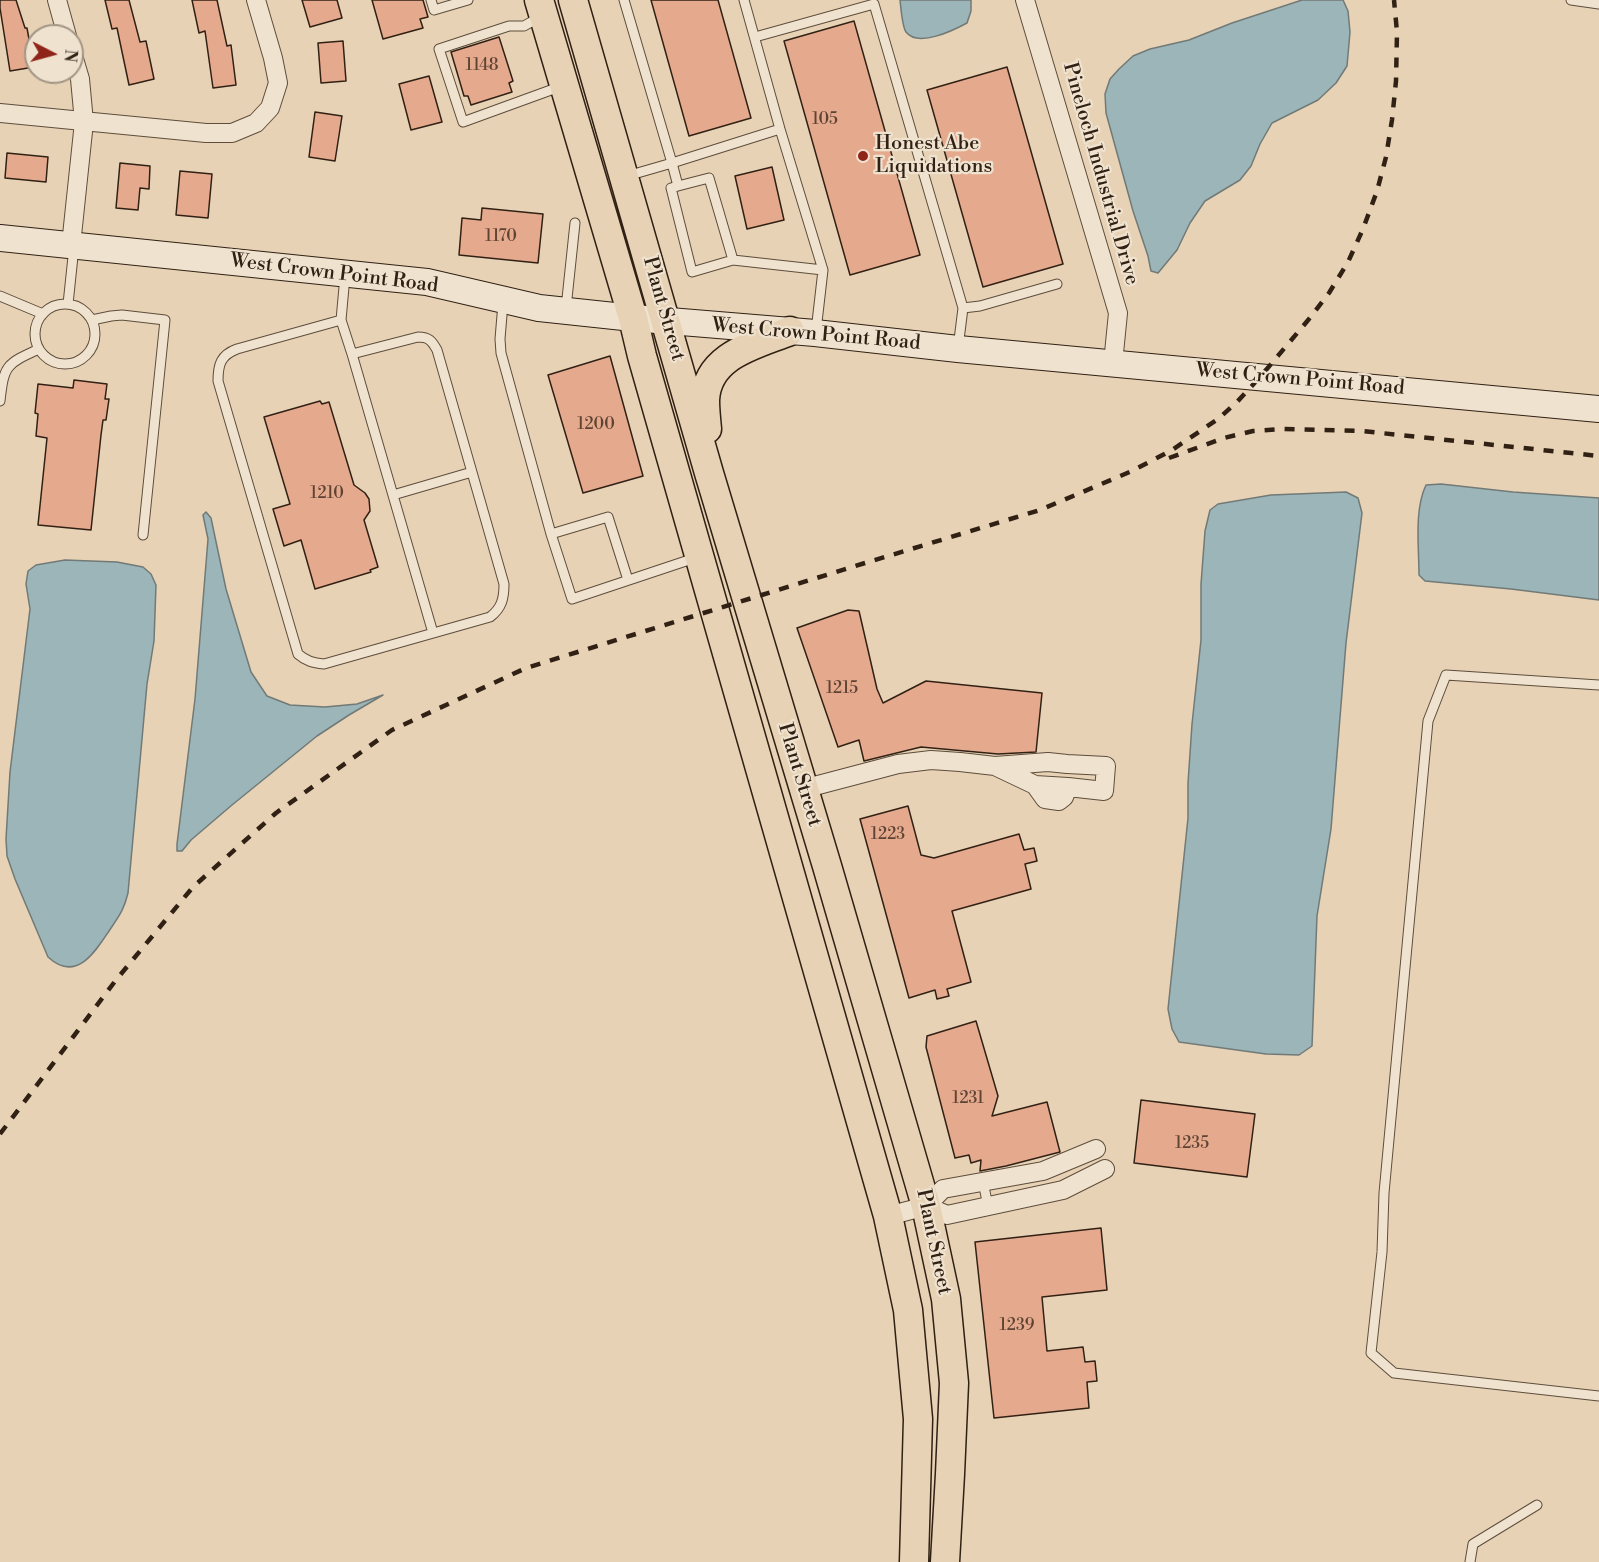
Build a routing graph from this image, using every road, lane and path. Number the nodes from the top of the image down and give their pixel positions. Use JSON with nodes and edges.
{"nodes":[{"id":1,"x":57,"y":0,"type":"edge"},
{"id":2,"x":256,"y":0,"type":"edge"},
{"id":3,"x":431,"y":0,"type":"edge"},
{"id":4,"x":468,"y":0,"type":"edge"},
{"id":5,"x":573,"y":0,"type":"edge"},
{"id":6,"x":624,"y":0,"type":"edge"},
{"id":7,"x":744,"y":0,"type":"edge"},
{"id":8,"x":1025,"y":0,"type":"edge"},
{"id":9,"x":1571,"y":0,"type":"edge"},
{"id":10,"x":1599,"y":4,"type":"edge"},
{"id":11,"x":541,"y":8,"type":"edge"},
{"id":12,"x":64,"y":24,"type":"edge"},
{"id":13,"x":755,"y":37,"type":"junction"},
{"id":14,"x":80,"y":84,"type":"edge"},
{"id":15,"x":564,"y":85,"type":"junction"},
{"id":16,"x":0,"y":113,"type":"edge"},
{"id":17,"x":84,"y":122,"type":"junction"},
{"id":18,"x":780,"y":129,"type":"junction"},
{"id":19,"x":672,"y":163,"type":"junction"},
{"id":20,"x":609,"y":181,"type":"junction"},
{"id":21,"x":678,"y":186,"type":"junction"},
{"id":22,"x":575,"y":223,"type":"dead end"},
{"id":23,"x":0,"y":238,"type":"edge"},
{"id":24,"x":73,"y":245,"type":"junction"},
{"id":25,"x":733,"y":260,"type":"junction"},
{"id":26,"x":823,"y":270,"type":"junction"},
{"id":27,"x":345,"y":274,"type":"junction"},
{"id":28,"x":1057,"y":284,"type":"dead end"},
{"id":29,"x":0,"y":296,"type":"edge"},
{"id":30,"x":504,"y":300,"type":"junction"},
{"id":31,"x":68,"y":304,"type":"junction"},
{"id":32,"x":963,"y":308,"type":"junction"},
{"id":33,"x":565,"y":311,"type":"junction"},
{"id":34,"x":43,"y":314,"type":"junction"},
{"id":35,"x":633,"y":318,"type":"junction"},
{"id":36,"x":92,"y":320,"type":"junction"},
{"id":37,"x":342,"y":320,"type":"junction"},
{"id":38,"x":666,"y":321,"type":"junction"},
{"id":39,"x":802,"y":332,"type":"junction"},
{"id":40,"x":39,"y":349,"type":"junction"},
{"id":41,"x":958,"y":349,"type":"junction"},
{"id":42,"x":352,"y":354,"type":"junction"},
{"id":43,"x":1113,"y":363,"type":"junction"},
{"id":44,"x":0,"y":401,"type":"edge"},
{"id":45,"x":1599,"y":409,"type":"edge"},
{"id":46,"x":472,"y":472,"type":"junction"},
{"id":47,"x":709,"y":473,"type":"junction"},
{"id":48,"x":393,"y":495,"type":"junction"},
{"id":49,"x":550,"y":534,"type":"junction"},
{"id":50,"x":143,"y":535,"type":"dead end"},
{"id":51,"x":700,"y":556,"type":"junction"},
{"id":52,"x":628,"y":580,"type":"junction"},
{"id":53,"x":433,"y":633,"type":"junction"},
{"id":54,"x":1599,"y":685,"type":"edge"},
{"id":55,"x":758,"y":759,"type":"junction"},
{"id":56,"x":1067,"y":764,"type":"junction"},
{"id":57,"x":995,"y":766,"type":"junction"},
{"id":58,"x":1068,"y":787,"type":"junction"},
{"id":59,"x":803,"y":789,"type":"junction"},
{"id":60,"x":779,"y":830,"type":"junction"},
{"id":61,"x":827,"y":866,"type":"junction"},
{"id":62,"x":1096,"y":1149,"type":"dead end"},
{"id":63,"x":1105,"y":1169,"type":"dead end"},
{"id":64,"x":1028,"y":1174,"type":"junction"},
{"id":65,"x":982,"y":1182,"type":"junction"},
{"id":66,"x":1033,"y":1196,"type":"junction"},
{"id":67,"x":926,"y":1206,"type":"junction"},
{"id":68,"x":988,"y":1206,"type":"junction"},
{"id":69,"x":888,"y":1216,"type":"junction"},
{"id":70,"x":1599,"y":1396,"type":"edge"},
{"id":71,"x":1537,"y":1505,"type":"dead end"},
{"id":72,"x":914,"y":1562,"type":"edge"},
{"id":73,"x":945,"y":1562,"type":"edge"},
{"id":74,"x":1470,"y":1562,"type":"edge"}],
"edges":[{"from":1,"to":12,"type":"street"},
{"from":2,"to":17,"type":"street"},
{"from":3,"to":4,"type":"lane"},
{"from":5,"to":20,"type":"main road","name":"Plant Street"},
{"from":6,"to":19,"type":"lane"},
{"from":7,"to":13,"type":"lane"},
{"from":8,"to":43,"type":"street","name":"Pineloch Industrial Drive"},
{"from":9,"to":10,"type":"lane"},
{"from":11,"to":15,"type":"main road","name":"Plant Street"},
{"from":11,"to":15,"type":"lane"},
{"from":13,"to":18,"type":"lane"},
{"from":13,"to":32,"type":"lane"},
{"from":14,"to":17,"type":"street"},
{"from":15,"to":20,"type":"main road","name":"Plant Street"},
{"from":16,"to":17,"type":"street"},
{"from":17,"to":24,"type":"street"},
{"from":18,"to":19,"type":"lane"},
{"from":18,"to":26,"type":"lane"},
{"from":19,"to":20,"type":"lane"},
{"from":19,"to":21,"type":"lane"},
{"from":20,"to":35,"type":"main road","name":"Plant Street"},
{"from":20,"to":38,"type":"main road","name":"Plant Street"},
{"from":21,"to":25,"type":"lane"},
{"from":21,"to":25,"type":"lane"},
{"from":22,"to":33,"type":"lane"},
{"from":23,"to":24,"type":"street","name":"West Crown Point Road"},
{"from":24,"to":27,"type":"street","name":"West Crown Point Road"},
{"from":24,"to":31,"type":"lane"},
{"from":25,"to":26,"type":"lane"},
{"from":26,"to":39,"type":"lane"},
{"from":27,"to":30,"type":"street","name":"West Crown Point Road"},
{"from":27,"to":37,"type":"lane"},
{"from":28,"to":32,"type":"lane"},
{"from":29,"to":34,"type":"lane"},
{"from":30,"to":33,"type":"street","name":"West Crown Point Road"},
{"from":30,"to":49,"type":"lane"},
{"from":31,"to":34,"type":"lane"},
{"from":31,"to":36,"type":"lane"},
{"from":32,"to":41,"type":"lane"},
{"from":33,"to":35,"type":"street","name":"West Crown Point Road"},
{"from":34,"to":40,"type":"lane"},
{"from":35,"to":38,"type":"street","name":"West Crown Point Road"},
{"from":35,"to":51,"type":"main road","name":"Plant Street"},
{"from":36,"to":40,"type":"lane"},
{"from":36,"to":50,"type":"lane"},
{"from":37,"to":42,"type":"lane"},
{"from":37,"to":53,"type":"lane"},
{"from":38,"to":39,"type":"street","name":"West Crown Point Road"},
{"from":38,"to":47,"type":"main road","name":"Plant Street"},
{"from":39,"to":41,"type":"street","name":"West Crown Point Road"},
{"from":39,"to":47,"type":"main road"},
{"from":40,"to":44,"type":"lane"},
{"from":41,"to":43,"type":"street","name":"West Crown Point Road"},
{"from":42,"to":46,"type":"lane"},
{"from":42,"to":48,"type":"lane"},
{"from":43,"to":45,"type":"street","name":"West Crown Point Road"},
{"from":46,"to":48,"type":"lane"},
{"from":46,"to":53,"type":"lane"},
{"from":47,"to":59,"type":"main road","name":"Plant Street"},
{"from":48,"to":53,"type":"lane"},
{"from":49,"to":52,"type":"lane"},
{"from":49,"to":52,"type":"lane"},
{"from":51,"to":52,"type":"lane"},
{"from":51,"to":55,"type":"main road","name":"Plant Street"},
{"from":54,"to":70,"type":"lane"},
{"from":55,"to":59,"type":"main road"},
{"from":55,"to":60,"type":"main road","name":"Plant Street"},
{"from":56,"to":57,"type":"street"},
{"from":56,"to":58,"type":"lane"},
{"from":56,"to":58,"type":"street"},
{"from":57,"to":58,"type":"street"},
{"from":57,"to":59,"type":"street"},
{"from":59,"to":61,"type":"main road","name":"Plant Street"},
{"from":60,"to":61,"type":"main road"},
{"from":60,"to":69,"type":"main road","name":"Plant Street"},
{"from":61,"to":67,"type":"main road","name":"Plant Street"},
{"from":62,"to":64,"type":"street"},
{"from":63,"to":66,"type":"street"},
{"from":64,"to":65,"type":"street"},
{"from":64,"to":66,"type":"lane"},
{"from":65,"to":67,"type":"street"},
{"from":65,"to":68,"type":"lane"},
{"from":66,"to":68,"type":"street"},
{"from":67,"to":68,"type":"street"},
{"from":67,"to":69,"type":"street"},
{"from":67,"to":73,"type":"main road","name":"Plant Street"},
{"from":69,"to":72,"type":"main road","name":"Plant Street"},
{"from":71,"to":74,"type":"lane"}]}
